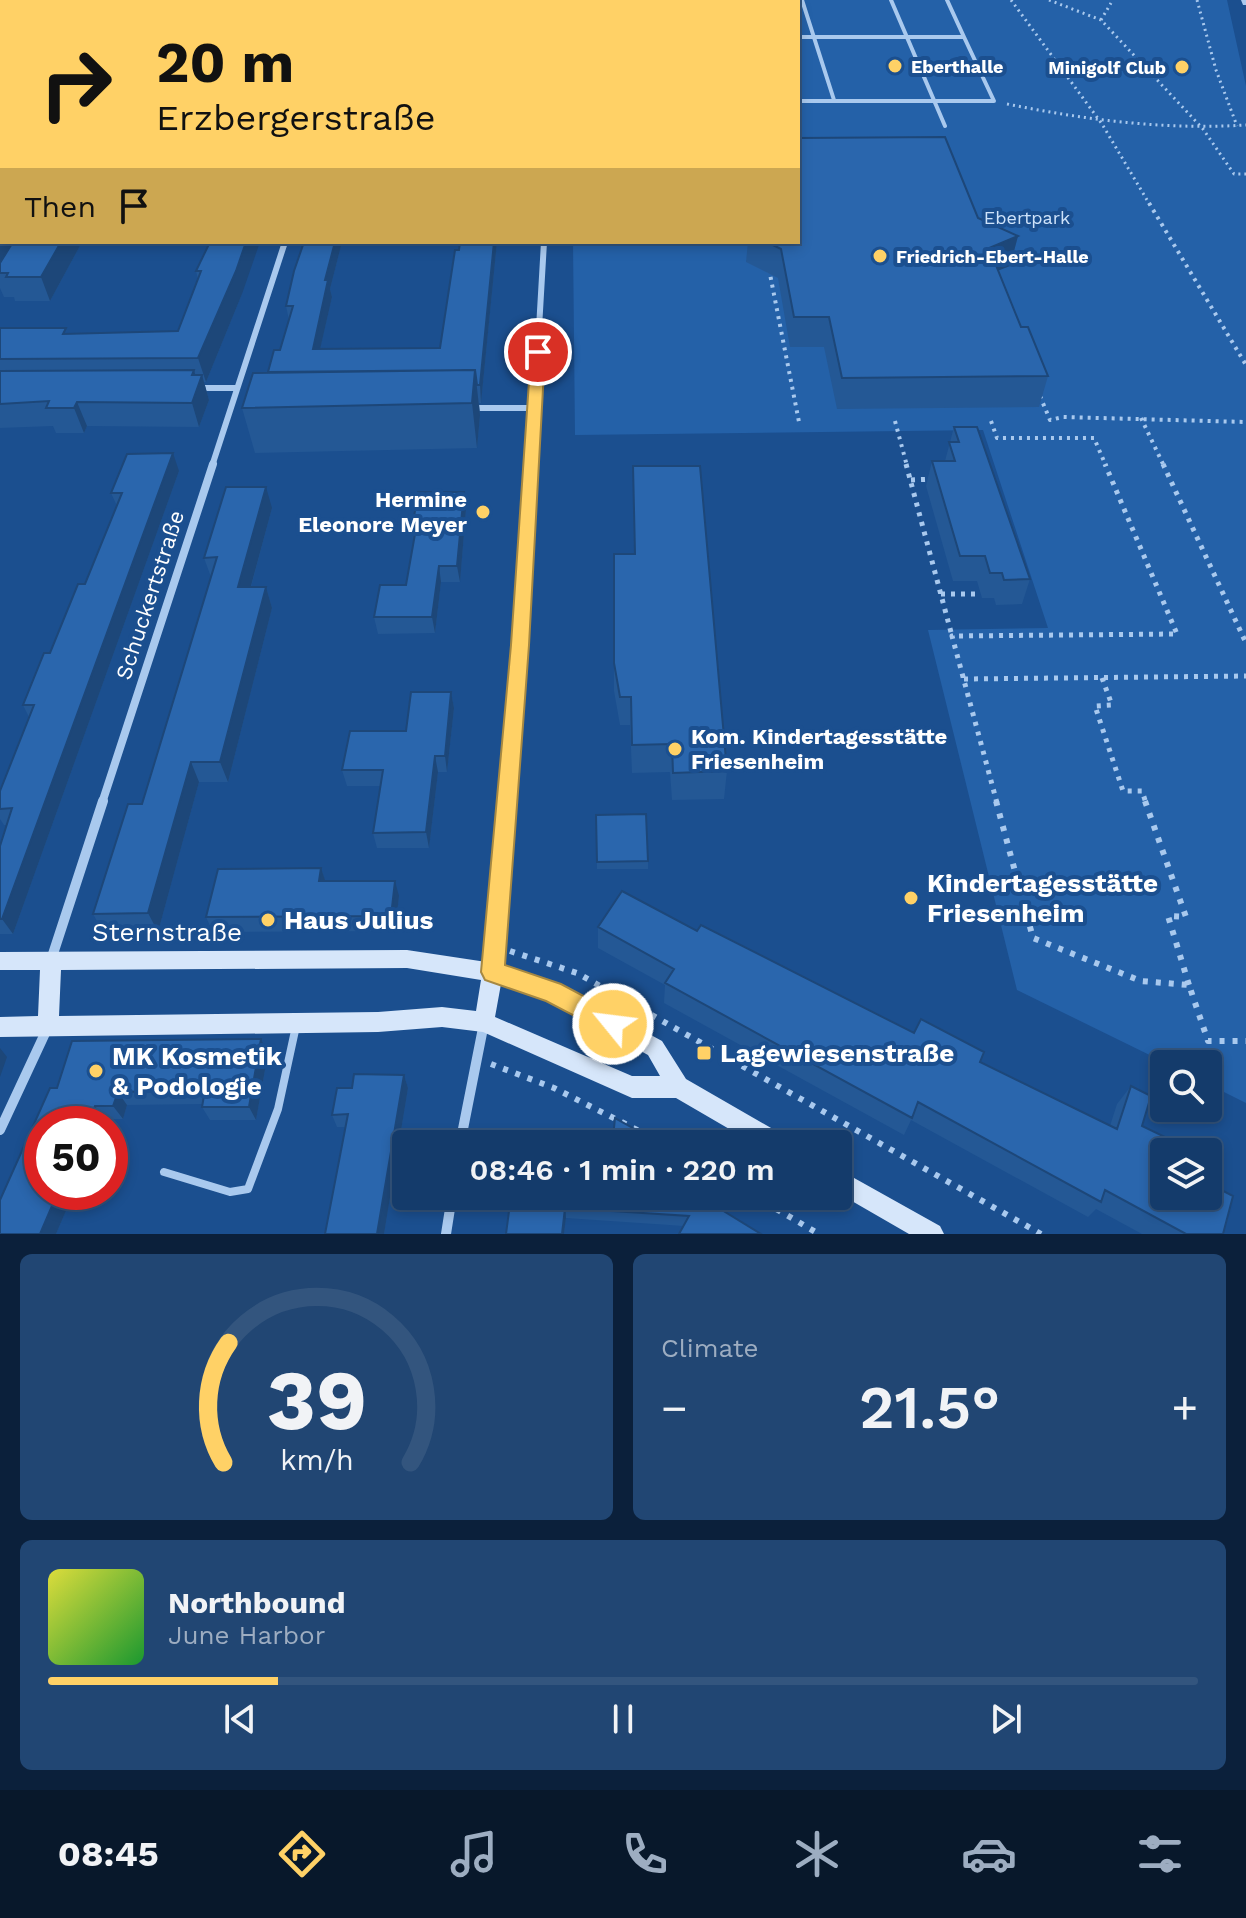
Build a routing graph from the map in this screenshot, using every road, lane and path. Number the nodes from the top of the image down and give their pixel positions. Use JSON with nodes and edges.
{"nodes":[{"id":1,"x":802,"y":0,"type":"edge"},
{"id":2,"x":891,"y":0,"type":"edge"},
{"id":3,"x":947,"y":0,"type":"edge"},
{"id":4,"x":1011,"y":0,"type":"edge"},
{"id":5,"x":1049,"y":0,"type":"edge"},
{"id":6,"x":1072,"y":0,"type":"edge"},
{"id":7,"x":1187,"y":0,"type":"edge"},
{"id":8,"x":1198,"y":1,"type":"edge"},
{"id":9,"x":1111,"y":3,"type":"dead end"},
{"id":10,"x":1061,"y":4,"type":"junction"},
{"id":11,"x":1101,"y":20,"type":"junction"},
{"id":12,"x":800,"y":37,"type":"edge"},
{"id":13,"x":812,"y":37,"type":"junction"},
{"id":14,"x":907,"y":37,"type":"junction"},
{"id":15,"x":964,"y":37,"type":"junction"},
{"id":16,"x":834,"y":100,"type":"junction"},
{"id":17,"x":800,"y":101,"type":"edge"},
{"id":18,"x":934,"y":101,"type":"junction"},
{"id":19,"x":994,"y":101,"type":"junction"},
{"id":20,"x":1102,"y":124,"type":"junction"},
{"id":21,"x":1246,"y":125,"type":"edge"},
{"id":22,"x":945,"y":126,"type":"dead end"},
{"id":23,"x":1237,"y":126,"type":"junction"},
{"id":24,"x":1203,"y":129,"type":"junction"},
{"id":25,"x":1246,"y":174,"type":"edge"},
{"id":26,"x":284,"y":244,"type":"edge"},
{"id":27,"x":544,"y":244,"type":"edge"},
{"id":28,"x":766,"y":257,"type":"edge"},
{"id":29,"x":1246,"y":365,"type":"edge"},
{"id":30,"x":189,"y":388,"type":"edge"},
{"id":31,"x":236,"y":388,"type":"junction"},
{"id":32,"x":1038,"y":391,"type":"edge"},
{"id":33,"x":535,"y":408,"type":"junction"},
{"id":34,"x":458,"y":409,"type":"edge"},
{"id":35,"x":244,"y":411,"type":"edge"},
{"id":36,"x":228,"y":412,"type":"junction"},
{"id":37,"x":1141,"y":418,"type":"junction"},
{"id":38,"x":895,"y":421,"type":"dead end"},
{"id":39,"x":991,"y":421,"type":"dead end"},
{"id":40,"x":799,"y":422,"type":"dead end"},
{"id":41,"x":1246,"y":422,"type":"edge"},
{"id":42,"x":944,"y":479,"type":"edge"},
{"id":43,"x":911,"y":480,"type":"junction"},
{"id":44,"x":941,"y":594,"type":"junction"},
{"id":45,"x":978,"y":594,"type":"dead end"},
{"id":46,"x":952,"y":636,"type":"junction"},
{"id":47,"x":1246,"y":643,"type":"edge"},
{"id":48,"x":1246,"y":676,"type":"edge"},
{"id":49,"x":1102,"y":678,"type":"junction"},
{"id":50,"x":964,"y":679,"type":"junction"},
{"id":51,"x":496,"y":948,"type":"junction"},
{"id":52,"x":51,"y":960,"type":"junction"},
{"id":53,"x":0,"y":961,"type":"edge"},
{"id":54,"x":493,"y":972,"type":"junction"},
{"id":55,"x":1189,"y":985,"type":"junction"},
{"id":56,"x":484,"y":1022,"type":"junction"},
{"id":57,"x":297,"y":1023,"type":"junction"},
{"id":58,"x":0,"y":1027,"type":"edge"},
{"id":59,"x":48,"y":1027,"type":"junction"},
{"id":60,"x":1246,"y":1041,"type":"edge"},
{"id":61,"x":475,"y":1059,"type":"junction"},
{"id":62,"x":678,"y":1087,"type":"junction"},
{"id":63,"x":0,"y":1130,"type":"edge"},
{"id":64,"x":462,"y":1130,"type":"edge"},
{"id":65,"x":637,"y":1130,"type":"edge"},
{"id":66,"x":753,"y":1130,"type":"edge"},
{"id":67,"x":164,"y":1172,"type":"dead end"},
{"id":68,"x":852,"y":1188,"type":"edge"},
{"id":69,"x":450,"y":1210,"type":"edge"},
{"id":70,"x":778,"y":1210,"type":"edge"},
{"id":71,"x":446,"y":1234,"type":"edge"},
{"id":72,"x":819,"y":1234,"type":"edge"},
{"id":73,"x":932,"y":1234,"type":"edge"},
{"id":74,"x":1041,"y":1234,"type":"edge"}],
"edges":[{"from":1,"to":13,"type":"lane"},
{"from":2,"to":14,"type":"lane"},
{"from":3,"to":15,"type":"lane"},
{"from":4,"to":20,"type":"path"},
{"from":5,"to":10,"type":"path"},
{"from":6,"to":10,"type":"path"},
{"from":7,"to":8,"type":"path"},
{"from":8,"to":23,"type":"path"},
{"from":9,"to":11,"type":"path"},
{"from":10,"to":11,"type":"path"},
{"from":11,"to":24,"type":"path"},
{"from":12,"to":13,"type":"lane"},
{"from":13,"to":14,"type":"lane"},
{"from":13,"to":16,"type":"lane"},
{"from":14,"to":15,"type":"lane"},
{"from":14,"to":18,"type":"lane"},
{"from":15,"to":19,"type":"lane"},
{"from":16,"to":17,"type":"lane"},
{"from":16,"to":18,"type":"lane"},
{"from":18,"to":19,"type":"lane"},
{"from":18,"to":22,"type":"lane"},
{"from":19,"to":20,"type":"path"},
{"from":20,"to":24,"type":"path"},
{"from":20,"to":29,"type":"path"},
{"from":21,"to":23,"type":"path"},
{"from":23,"to":24,"type":"path"},
{"from":24,"to":25,"type":"path"},
{"from":26,"to":31,"type":"street","name":"Schuckertstraße"},
{"from":27,"to":33,"type":"street"},
{"from":28,"to":40,"type":"path"},
{"from":30,"to":31,"type":"street"},
{"from":31,"to":36,"type":"street","name":"Schuckertstraße"},
{"from":32,"to":37,"type":"path"},
{"from":33,"to":34,"type":"street"},
{"from":33,"to":51,"type":"street"},
{"from":35,"to":36,"type":"street"},
{"from":36,"to":52,"type":"street","name":"Schuckertstraße"},
{"from":37,"to":41,"type":"path"},
{"from":37,"to":47,"type":"path"},
{"from":38,"to":43,"type":"path"},
{"from":39,"to":46,"type":"path"},
{"from":42,"to":43,"type":"path"},
{"from":43,"to":44,"type":"path"},
{"from":44,"to":45,"type":"path"},
{"from":44,"to":46,"type":"path"},
{"from":46,"to":50,"type":"path"},
{"from":48,"to":49,"type":"path"},
{"from":49,"to":50,"type":"path"},
{"from":49,"to":55,"type":"path"},
{"from":50,"to":55,"type":"path"},
{"from":51,"to":54,"type":"street"},
{"from":51,"to":74,"type":"path"},
{"from":52,"to":53,"type":"main road","name":"Sternstraße"},
{"from":52,"to":54,"type":"main road","name":"Sternstraße"},
{"from":52,"to":59,"type":"main road"},
{"from":54,"to":56,"type":"main road"},
{"from":54,"to":62,"type":"main road","name":"Sternstraße"},
{"from":55,"to":60,"type":"path"},
{"from":56,"to":57,"type":"main road","name":"Sternstraße"},
{"from":56,"to":61,"type":"street"},
{"from":56,"to":62,"type":"main road","name":"Sternstraße"},
{"from":57,"to":59,"type":"main road","name":"Sternstraße"},
{"from":57,"to":67,"type":"lane"},
{"from":58,"to":59,"type":"main road","name":"Sternstraße"},
{"from":59,"to":63,"type":"street"},
{"from":61,"to":64,"type":"street"},
{"from":61,"to":65,"type":"path"},
{"from":62,"to":66,"type":"main road","name":"Sternstraße"},
{"from":68,"to":73,"type":"main road"},
{"from":69,"to":71,"type":"street"},
{"from":70,"to":72,"type":"path"}]}
